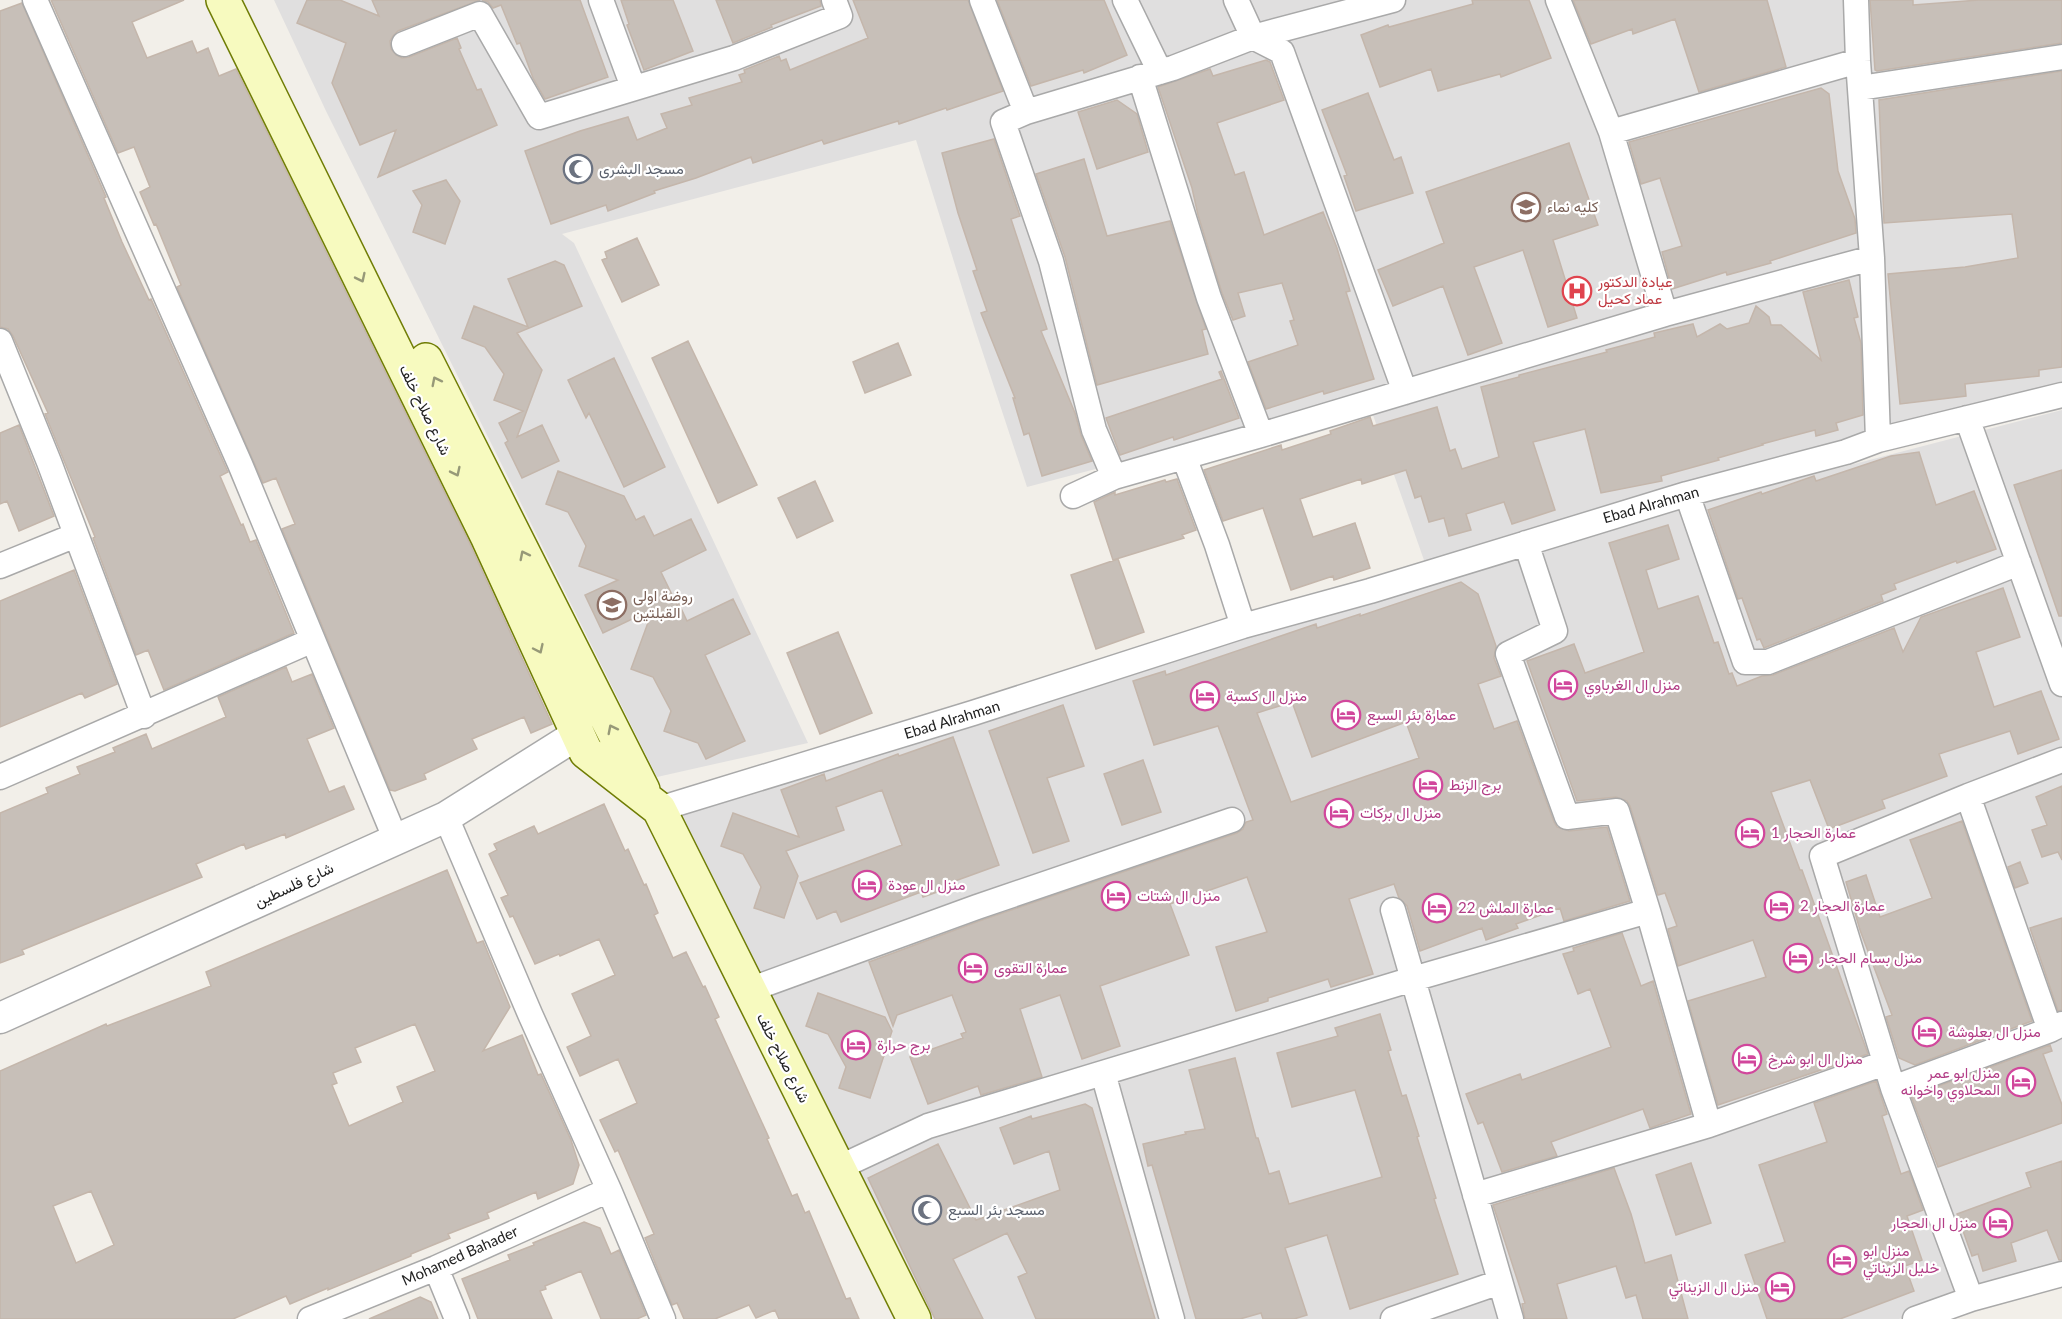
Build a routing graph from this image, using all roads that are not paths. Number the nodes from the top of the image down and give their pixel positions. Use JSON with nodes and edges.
{"nodes":[{"id":1,"x":35,"y":0,"type":"edge"},
{"id":2,"x":223,"y":0,"type":"edge"},
{"id":3,"x":243,"y":0,"type":"edge"},
{"id":4,"x":602,"y":0,"type":"edge"},
{"id":5,"x":834,"y":0,"type":"edge"},
{"id":6,"x":981,"y":0,"type":"edge"},
{"id":7,"x":1125,"y":0,"type":"edge"},
{"id":8,"x":1236,"y":0,"type":"edge"},
{"id":9,"x":1558,"y":0,"type":"edge"},
{"id":10,"x":1856,"y":0,"type":"edge"},
{"id":11,"x":1387,"y":1,"type":"edge"},
{"id":12,"x":1253,"y":37,"type":"junction"},
{"id":13,"x":404,"y":45,"type":"dead end"},
{"id":14,"x":2062,"y":57,"type":"edge"},
{"id":15,"x":1858,"y":61,"type":"junction"},
{"id":16,"x":1150,"y":75,"type":"junction"},
{"id":17,"x":633,"y":87,"type":"junction"},
{"id":18,"x":1860,"y":88,"type":"junction"},
{"id":19,"x":1026,"y":112,"type":"junction"},
{"id":20,"x":1611,"y":132,"type":"junction"},
{"id":21,"x":1872,"y":258,"type":"junction"},
{"id":22,"x":1665,"y":314,"type":"junction"},
{"id":23,"x":0,"y":341,"type":"edge"},
{"id":24,"x":1405,"y":392,"type":"junction"},
{"id":25,"x":2062,"y":394,"type":"edge"},
{"id":26,"x":1967,"y":418,"type":"junction"},
{"id":27,"x":1261,"y":435,"type":"junction"},
{"id":28,"x":1878,"y":440,"type":"junction"},
{"id":29,"x":1184,"y":457,"type":"junction"},
{"id":30,"x":1114,"y":477,"type":"junction"},
{"id":31,"x":1687,"y":494,"type":"junction"},
{"id":32,"x":1073,"y":496,"type":"dead end"},
{"id":33,"x":76,"y":535,"type":"junction"},
{"id":34,"x":1526,"y":543,"type":"junction"},
{"id":35,"x":2019,"y":563,"type":"junction"},
{"id":36,"x":0,"y":566,"type":"edge"},
{"id":37,"x":1243,"y":626,"type":"junction"},
{"id":38,"x":312,"y":640,"type":"junction"},
{"id":39,"x":2062,"y":684,"type":"edge"},
{"id":40,"x":144,"y":716,"type":"junction"},
{"id":41,"x":578,"y":734,"type":"junction"},
{"id":42,"x":2062,"y":760,"type":"edge"},
{"id":43,"x":0,"y":777,"type":"edge"},
{"id":44,"x":1968,"y":796,"type":"junction"},
{"id":45,"x":654,"y":805,"type":"junction"},
{"id":46,"x":446,"y":817,"type":"junction"},
{"id":47,"x":1232,"y":820,"type":"dead end"},
{"id":48,"x":395,"y":838,"type":"junction"},
{"id":49,"x":1393,"y":910,"type":"dead end"},
{"id":50,"x":1648,"y":911,"type":"junction"},
{"id":51,"x":1413,"y":980,"type":"junction"},
{"id":52,"x":749,"y":990,"type":"junction"},
{"id":53,"x":0,"y":1018,"type":"edge"},
{"id":54,"x":2056,"y":1027,"type":"edge"},
{"id":55,"x":1885,"y":1063,"type":"junction"},
{"id":56,"x":1103,"y":1073,"type":"junction"},
{"id":57,"x":1893,"y":1088,"type":"junction"},
{"id":58,"x":1709,"y":1125,"type":"junction"},
{"id":59,"x":838,"y":1168,"type":"junction"},
{"id":60,"x":609,"y":1190,"type":"junction"},
{"id":61,"x":1475,"y":1195,"type":"junction"},
{"id":62,"x":436,"y":1268,"type":"junction"},
{"id":63,"x":2062,"y":1274,"type":"edge"},
{"id":64,"x":1500,"y":1282,"type":"junction"},
{"id":65,"x":1971,"y":1299,"type":"junction"},
{"id":66,"x":310,"y":1319,"type":"edge"},
{"id":67,"x":458,"y":1319,"type":"edge"},
{"id":68,"x":663,"y":1319,"type":"edge"},
{"id":69,"x":914,"y":1319,"type":"edge"},
{"id":70,"x":1172,"y":1319,"type":"edge"},
{"id":71,"x":1393,"y":1319,"type":"edge"},
{"id":72,"x":1511,"y":1319,"type":"edge"},
{"id":73,"x":1915,"y":1319,"type":"edge"}],
"edges":[{"from":1,"to":38,"type":"street"},
{"from":2,"to":41,"type":"main road","name":"شارع صلاح خلف","one_way":true},
{"from":45,"to":3,"type":"main road","name":"شارع صلاح خلف","one_way":true},
{"from":4,"to":17,"type":"street"},
{"from":5,"to":17,"type":"street"},
{"from":6,"to":19,"type":"street"},
{"from":7,"to":16,"type":"street"},
{"from":8,"to":12,"type":"street"},
{"from":9,"to":20,"type":"street"},
{"from":10,"to":15,"type":"street"},
{"from":11,"to":12,"type":"street"},
{"from":12,"to":16,"type":"street"},
{"from":12,"to":24,"type":"street"},
{"from":13,"to":17,"type":"street"},
{"from":14,"to":18,"type":"street"},
{"from":15,"to":18,"type":"street"},
{"from":15,"to":20,"type":"street"},
{"from":16,"to":19,"type":"street"},
{"from":16,"to":27,"type":"street"},
{"from":18,"to":21,"type":"street"},
{"from":19,"to":30,"type":"street"},
{"from":20,"to":22,"type":"street"},
{"from":21,"to":22,"type":"street"},
{"from":21,"to":28,"type":"street"},
{"from":22,"to":24,"type":"street"},
{"from":23,"to":33,"type":"street"},
{"from":24,"to":27,"type":"street"},
{"from":25,"to":26,"type":"street","name":"Ebad Alrahman"},
{"from":26,"to":28,"type":"street","name":"Ebad Alrahman"},
{"from":26,"to":35,"type":"street"},
{"from":27,"to":29,"type":"street"},
{"from":28,"to":31,"type":"street","name":"Ebad Alrahman"},
{"from":29,"to":30,"type":"street"},
{"from":29,"to":37,"type":"street"},
{"from":30,"to":32,"type":"street"},
{"from":31,"to":34,"type":"street","name":"Ebad Alrahman"},
{"from":31,"to":35,"type":"street"},
{"from":33,"to":36,"type":"street"},
{"from":33,"to":40,"type":"street"},
{"from":34,"to":37,"type":"street","name":"Ebad Alrahman"},
{"from":34,"to":50,"type":"street"},
{"from":35,"to":39,"type":"street"},
{"from":37,"to":45,"type":"street","name":"Ebad Alrahman"},
{"from":38,"to":40,"type":"street"},
{"from":38,"to":48,"type":"street"},
{"from":40,"to":43,"type":"street"},
{"from":41,"to":45,"type":"main road","name":"شارع صلاح خلف"},
{"from":41,"to":46,"type":"street","name":"شارع فلسطين"},
{"from":42,"to":44,"type":"street"},
{"from":44,"to":54,"type":"street"},
{"from":44,"to":55,"type":"street"},
{"from":45,"to":52,"type":"main road","name":"شارع صلاح خلف"},
{"from":46,"to":48,"type":"street","name":"شارع فلسطين"},
{"from":46,"to":60,"type":"street"},
{"from":47,"to":52,"type":"street"},
{"from":48,"to":53,"type":"street","name":"شارع فلسطين"},
{"from":49,"to":51,"type":"street"},
{"from":50,"to":51,"type":"street"},
{"from":50,"to":58,"type":"street"},
{"from":51,"to":56,"type":"street"},
{"from":51,"to":61,"type":"street"},
{"from":52,"to":59,"type":"main road","name":"شارع صلاح خلف"},
{"from":54,"to":57,"type":"street"},
{"from":55,"to":57,"type":"street"},
{"from":55,"to":58,"type":"street"},
{"from":56,"to":59,"type":"street"},
{"from":56,"to":70,"type":"street"},
{"from":57,"to":65,"type":"street"},
{"from":58,"to":61,"type":"street"},
{"from":59,"to":69,"type":"main road","name":"شارع صلاح خلف"},
{"from":60,"to":62,"type":"street","name":"Mohamed Bahader"},
{"from":60,"to":68,"type":"street"},
{"from":61,"to":64,"type":"street"},
{"from":62,"to":66,"type":"street","name":"Mohamed Bahader"},
{"from":62,"to":67,"type":"street"},
{"from":63,"to":65,"type":"street"},
{"from":64,"to":71,"type":"street"},
{"from":64,"to":72,"type":"street"},
{"from":65,"to":73,"type":"street"}]}
